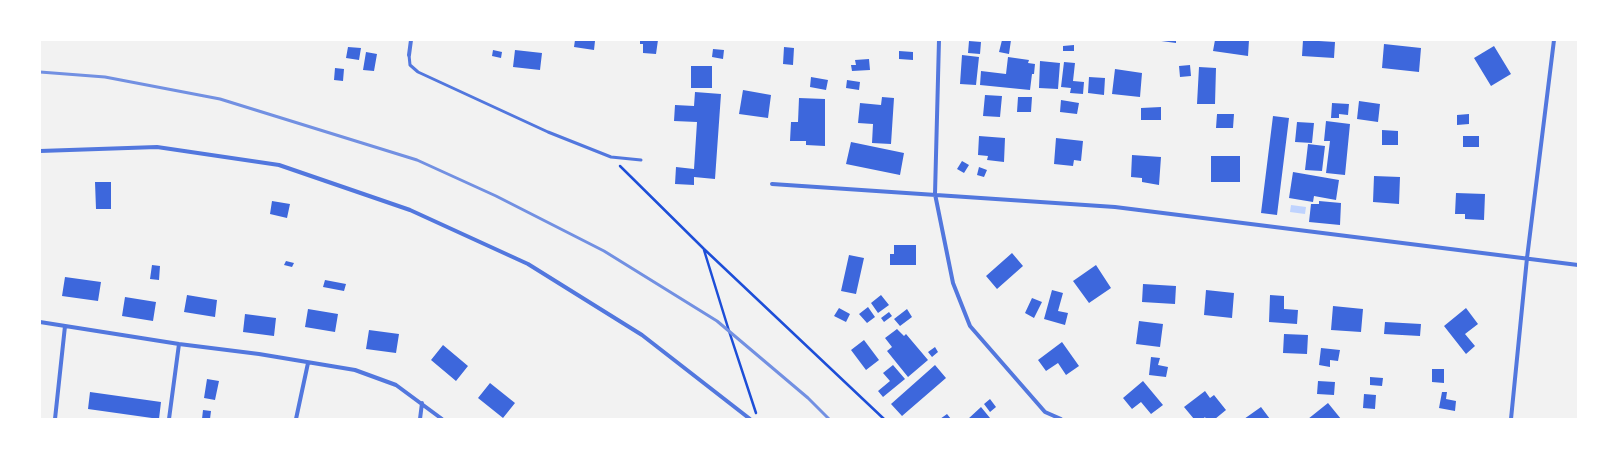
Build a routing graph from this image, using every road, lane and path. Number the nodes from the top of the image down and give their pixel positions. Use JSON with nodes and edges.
{"nodes":[{"id":1,"x":411,"y":40,"type":"edge"},
{"id":2,"x":938,"y":40,"type":"edge"},
{"id":3,"x":1554,"y":40,"type":"edge"},
{"id":4,"x":409,"y":55,"type":"joint"},
{"id":5,"x":40,"y":151,"type":"edge"},
{"id":6,"x":611,"y":157,"type":"junction"},
{"id":7,"x":641,"y":160,"type":"dead end"},
{"id":8,"x":772,"y":184,"type":"dead end"},
{"id":9,"x":935,"y":194,"type":"junction"},
{"id":10,"x":704,"y":249,"type":"junction"},
{"id":11,"x":1528,"y":258,"type":"junction"},
{"id":12,"x":1578,"y":265,"type":"edge"},
{"id":13,"x":40,"y":322,"type":"edge"},
{"id":14,"x":65,"y":326,"type":"junction"},
{"id":15,"x":179,"y":344,"type":"junction"},
{"id":16,"x":308,"y":363,"type":"junction"},
{"id":17,"x":422,"y":403,"type":"junction"},
{"id":18,"x":56,"y":419,"type":"edge"},
{"id":19,"x":169,"y":419,"type":"edge"},
{"id":20,"x":296,"y":419,"type":"edge"},
{"id":21,"x":420,"y":419,"type":"edge"},
{"id":22,"x":442,"y":419,"type":"edge"},
{"id":23,"x":750,"y":419,"type":"edge"},
{"id":24,"x":758,"y":419,"type":"edge"},
{"id":25,"x":884,"y":419,"type":"edge"},
{"id":26,"x":1061,"y":419,"type":"edge"},
{"id":27,"x":1511,"y":419,"type":"edge"}],
"edges":[{"from":1,"to":4,"type":"street"},
{"from":2,"to":9,"type":"street"},
{"from":3,"to":11,"type":"street"},
{"from":4,"to":6,"type":"lane"},
{"from":5,"to":23,"type":"street"},
{"from":6,"to":7,"type":"lane"},
{"from":6,"to":10,"type":"path"},
{"from":8,"to":9,"type":"street"},
{"from":9,"to":11,"type":"street"},
{"from":9,"to":26,"type":"street"},
{"from":10,"to":24,"type":"path"},
{"from":10,"to":25,"type":"path"},
{"from":11,"to":12,"type":"street"},
{"from":11,"to":27,"type":"street"},
{"from":13,"to":14,"type":"street"},
{"from":14,"to":15,"type":"street"},
{"from":14,"to":18,"type":"street"},
{"from":15,"to":16,"type":"street"},
{"from":15,"to":19,"type":"street"},
{"from":16,"to":17,"type":"street"},
{"from":16,"to":20,"type":"street"},
{"from":17,"to":21,"type":"street"},
{"from":17,"to":22,"type":"street"}]}
